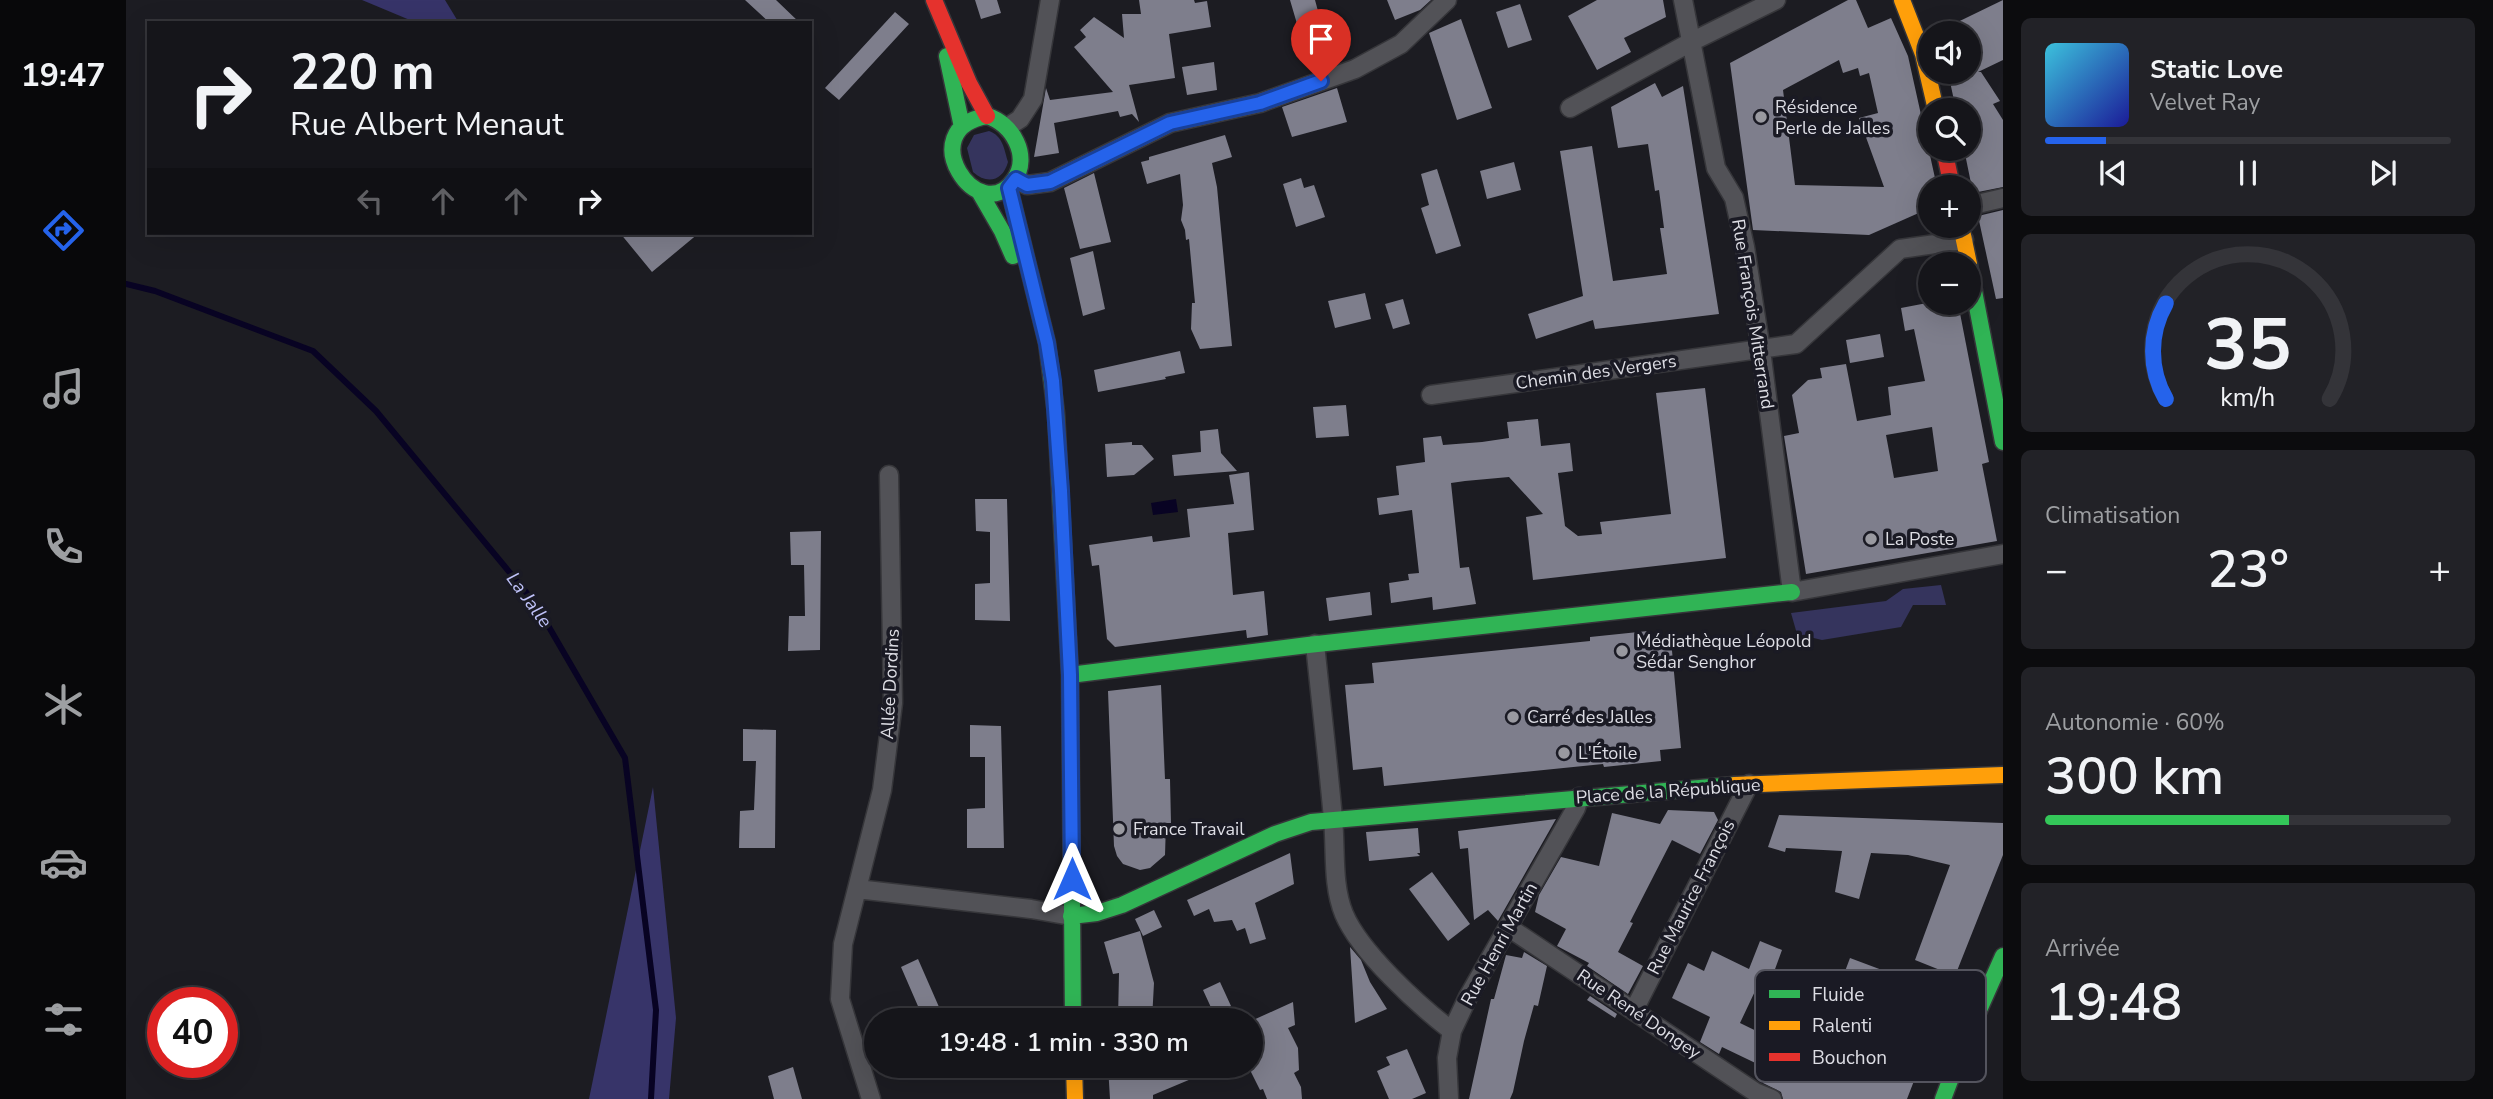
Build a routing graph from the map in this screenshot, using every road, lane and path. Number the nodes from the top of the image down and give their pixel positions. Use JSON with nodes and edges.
{"nodes":[{"id":1,"x":934,"y":0,"type":"edge"},
{"id":2,"x":1050,"y":0,"type":"edge"},
{"id":3,"x":1447,"y":0,"type":"edge"},
{"id":4,"x":1683,"y":0,"type":"edge"},
{"id":5,"x":1776,"y":0,"type":"edge"},
{"id":6,"x":1902,"y":0,"type":"edge"},
{"id":7,"x":941,"y":21,"type":"junction"},
{"id":8,"x":1691,"y":42,"type":"junction"},
{"id":9,"x":1933,"y":98,"type":"edge"},
{"id":10,"x":1570,"y":108,"type":"dead end"},
{"id":11,"x":987,"y":116,"type":"junction"},
{"id":12,"x":1009,"y":126,"type":"junction"},
{"id":13,"x":962,"y":127,"type":"junction"},
{"id":14,"x":1013,"y":183,"type":"junction"},
{"id":15,"x":980,"y":193,"type":"junction"},
{"id":16,"x":2003,"y":198,"type":"edge"},
{"id":17,"x":1981,"y":203,"type":"edge"},
{"id":18,"x":1943,"y":238,"type":"edge"},
{"id":19,"x":1979,"y":315,"type":"edge"},
{"id":20,"x":1040,"y":321,"type":"junction"},
{"id":21,"x":1761,"y":350,"type":"junction"},
{"id":22,"x":1431,"y":395,"type":"dead end"},
{"id":23,"x":2003,"y":442,"type":"edge"},
{"id":24,"x":889,"y":475,"type":"dead end"},
{"id":25,"x":2003,"y":554,"type":"edge"},
{"id":26,"x":1791,"y":592,"type":"junction"},
{"id":27,"x":1315,"y":644,"type":"junction"},
{"id":28,"x":1070,"y":675,"type":"junction"},
{"id":29,"x":2003,"y":775,"type":"edge"},
{"id":30,"x":1749,"y":784,"type":"junction"},
{"id":31,"x":1579,"y":797,"type":"junction"},
{"id":32,"x":1334,"y":822,"type":"junction"},
{"id":33,"x":856,"y":889,"type":"junction"},
{"id":34,"x":1071,"y":916,"type":"junction"},
{"id":35,"x":1508,"y":927,"type":"junction"},
{"id":36,"x":2003,"y":956,"type":"edge"},
{"id":37,"x":1986,"y":994,"type":"edge"},
{"id":38,"x":1073,"y":1008,"type":"edge"},
{"id":39,"x":1634,"y":1010,"type":"junction"},
{"id":40,"x":1452,"y":1031,"type":"junction"},
{"id":41,"x":1074,"y":1078,"type":"edge"},
{"id":42,"x":1949,"y":1082,"type":"edge"},
{"id":43,"x":871,"y":1099,"type":"edge"},
{"id":44,"x":1075,"y":1099,"type":"edge"},
{"id":45,"x":1449,"y":1099,"type":"edge"},
{"id":46,"x":1772,"y":1099,"type":"edge"},
{"id":47,"x":1943,"y":1099,"type":"edge"}],
"edges":[{"from":1,"to":7,"type":"street"},
{"from":2,"to":12,"type":"street"},
{"from":3,"to":14,"type":"street"},
{"from":4,"to":8,"type":"street","name":"Rue François Mitterrand"},
{"from":5,"to":8,"type":"street"},
{"from":6,"to":9,"type":"street"},
{"from":7,"to":11,"type":"street"},
{"from":7,"to":13,"type":"street"},
{"from":8,"to":10,"type":"street"},
{"from":8,"to":21,"type":"street","name":"Rue François Mitterrand"},
{"from":11,"to":12,"type":"street"},
{"from":11,"to":13,"type":"street"},
{"from":12,"to":14,"type":"street"},
{"from":13,"to":15,"type":"street"},
{"from":14,"to":15,"type":"street"},
{"from":14,"to":20,"type":"street"},
{"from":15,"to":20,"type":"street"},
{"from":16,"to":17,"type":"street"},
{"from":18,"to":21,"type":"street","name":"Chemin des Vergers"},
{"from":19,"to":23,"type":"street"},
{"from":20,"to":28,"type":"street"},
{"from":21,"to":22,"type":"street","name":"Chemin des Vergers"},
{"from":21,"to":26,"type":"street","name":"Rue François Mitterrand"},
{"from":24,"to":33,"type":"street","name":"Allée Dordins"},
{"from":25,"to":26,"type":"street"},
{"from":26,"to":27,"type":"street"},
{"from":27,"to":28,"type":"street"},
{"from":27,"to":32,"type":"street"},
{"from":28,"to":34,"type":"street"},
{"from":29,"to":30,"type":"street","name":"Place de la République"},
{"from":30,"to":31,"type":"street","name":"Place de la République"},
{"from":30,"to":39,"type":"street","name":"Rue Maurice François"},
{"from":31,"to":32,"type":"street","name":"Place de la République"},
{"from":31,"to":35,"type":"street","name":"Rue Henri Martin"},
{"from":32,"to":34,"type":"street","name":"Place de la République"},
{"from":32,"to":40,"type":"street"},
{"from":33,"to":34,"type":"street"},
{"from":33,"to":43,"type":"street","name":"Allée Dordins"},
{"from":34,"to":38,"type":"street"},
{"from":35,"to":39,"type":"street","name":"Rue René Dongey"},
{"from":35,"to":40,"type":"street","name":"Rue Henri Martin"},
{"from":36,"to":37,"type":"street"},
{"from":39,"to":46,"type":"street","name":"Rue René Dongey"},
{"from":40,"to":45,"type":"street","name":"Rue Henri Martin"},
{"from":41,"to":44,"type":"street"},
{"from":42,"to":47,"type":"street"}]}
